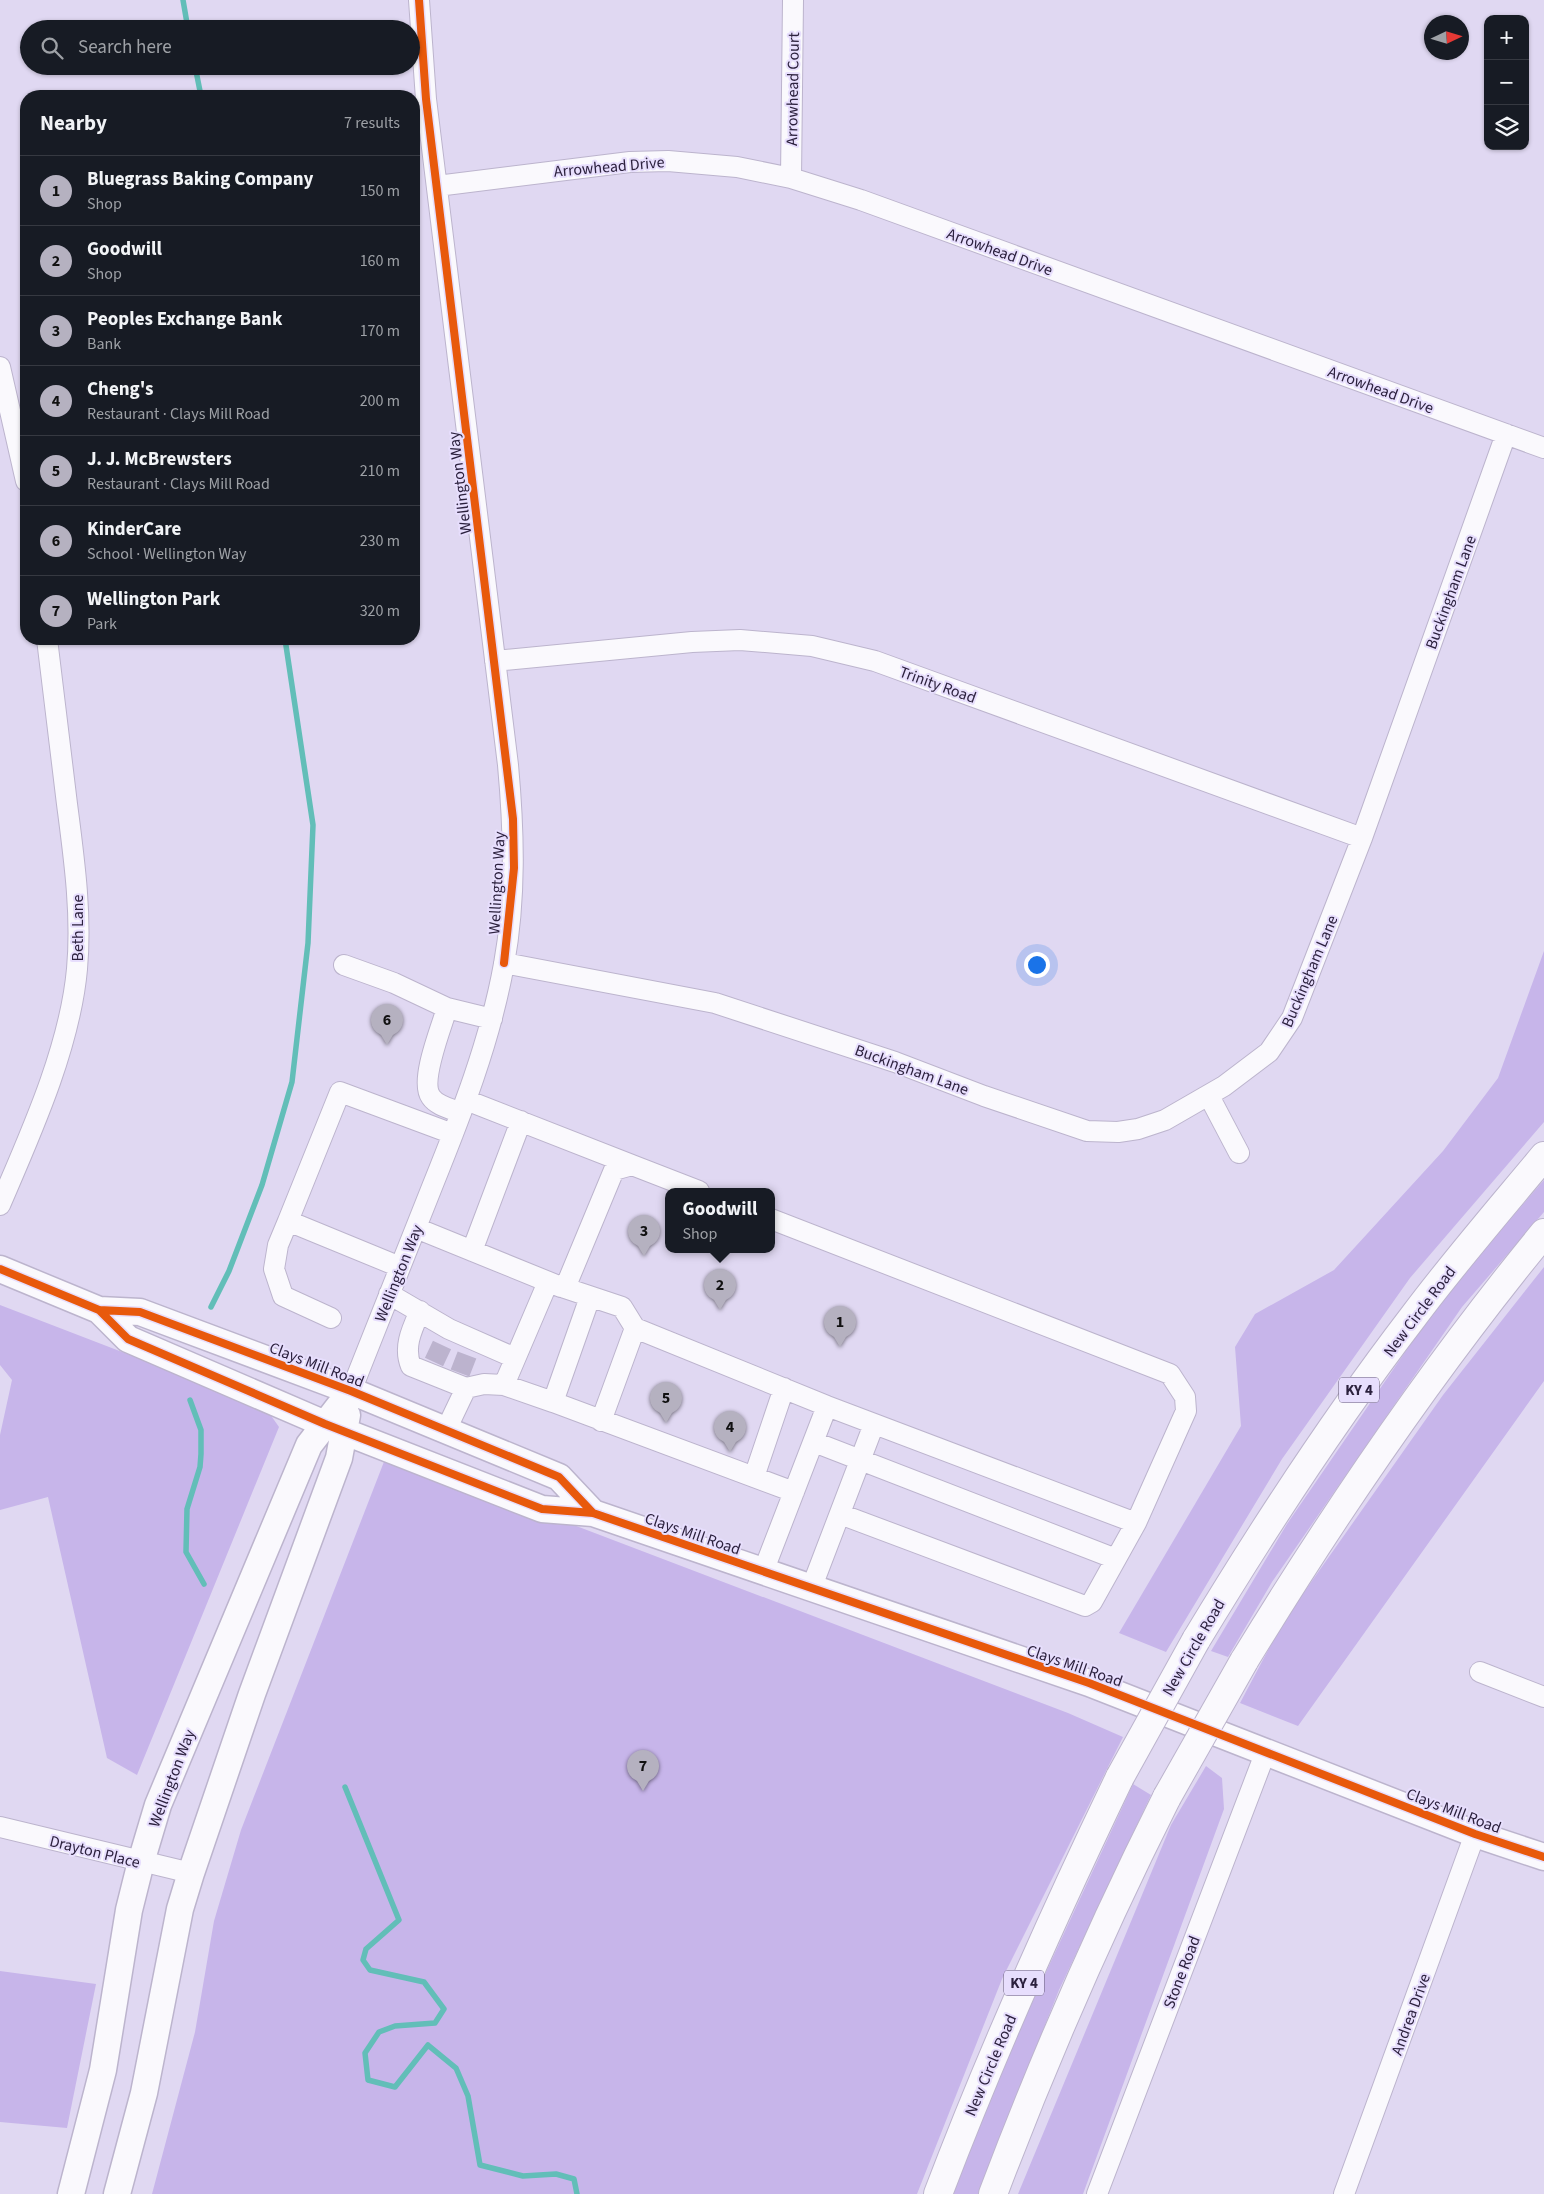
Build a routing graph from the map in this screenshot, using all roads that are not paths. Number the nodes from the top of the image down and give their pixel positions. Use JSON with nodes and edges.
{"nodes":[{"id":1,"x":420,"y":0,"type":"edge"},
{"id":2,"x":793,"y":0,"type":"edge"},
{"id":3,"x":791,"y":178,"type":"junction"},
{"id":4,"x":437,"y":186,"type":"junction"},
{"id":5,"x":0,"y":367,"type":"edge"},
{"id":6,"x":1506,"y":434,"type":"junction"},
{"id":7,"x":1544,"y":448,"type":"edge"},
{"id":8,"x":20,"y":455,"type":"edge"},
{"id":9,"x":48,"y":645,"type":"edge"},
{"id":10,"x":495,"y":661,"type":"junction"},
{"id":11,"x":1362,"y":838,"type":"junction"},
{"id":12,"x":504,"y":963,"type":"junction"},
{"id":13,"x":344,"y":965,"type":"dead end"},
{"id":14,"x":447,"y":1008,"type":"junction"},
{"id":15,"x":492,"y":1019,"type":"junction"},
{"id":16,"x":1208,"y":1096,"type":"junction"},
{"id":17,"x":464,"y":1106,"type":"junction"},
{"id":18,"x":521,"y":1121,"type":"junction"},
{"id":19,"x":453,"y":1134,"type":"junction"},
{"id":20,"x":1239,"y":1153,"type":"dead end"},
{"id":21,"x":1544,"y":1156,"type":"edge"},
{"id":22,"x":632,"y":1165,"type":"junction"},
{"id":23,"x":691,"y":1188,"type":"edge"},
{"id":24,"x":0,"y":1205,"type":"edge"},
{"id":25,"x":288,"y":1221,"type":"junction"},
{"id":26,"x":775,"y":1221,"type":"edge"},
{"id":27,"x":416,"y":1228,"type":"junction"},
{"id":28,"x":1544,"y":1233,"type":"edge"},
{"id":29,"x":472,"y":1251,"type":"junction"},
{"id":30,"x":400,"y":1267,"type":"junction"},
{"id":31,"x":0,"y":1269,"type":"edge"},
{"id":32,"x":556,"y":1285,"type":"junction"},
{"id":33,"x":389,"y":1294,"type":"junction"},
{"id":34,"x":590,"y":1297,"type":"junction"},
{"id":35,"x":99,"y":1310,"type":"junction"},
{"id":36,"x":420,"y":1311,"type":"junction"},
{"id":37,"x":331,"y":1318,"type":"dead end"},
{"id":38,"x":635,"y":1328,"type":"junction"},
{"id":39,"x":438,"y":1352,"type":"junction"},
{"id":40,"x":515,"y":1358,"type":"junction"},
{"id":41,"x":464,"y":1368,"type":"junction"},
{"id":42,"x":504,"y":1384,"type":"junction"},
{"id":43,"x":784,"y":1388,"type":"junction"},
{"id":44,"x":351,"y":1391,"type":"junction"},
{"id":45,"x":552,"y":1402,"type":"junction"},
{"id":46,"x":827,"y":1406,"type":"junction"},
{"id":47,"x":601,"y":1421,"type":"junction"},
{"id":48,"x":874,"y":1424,"type":"junction"},
{"id":49,"x":335,"y":1428,"type":"junction"},
{"id":50,"x":446,"y":1430,"type":"junction"},
{"id":51,"x":814,"y":1442,"type":"junction"},
{"id":52,"x":860,"y":1461,"type":"junction"},
{"id":53,"x":754,"y":1477,"type":"junction"},
{"id":54,"x":794,"y":1492,"type":"junction"},
{"id":55,"x":593,"y":1513,"type":"junction"},
{"id":56,"x":840,"y":1514,"type":"junction"},
{"id":57,"x":1136,"y":1523,"type":"junction"},
{"id":58,"x":1116,"y":1559,"type":"junction"},
{"id":59,"x":763,"y":1572,"type":"junction"},
{"id":60,"x":811,"y":1589,"type":"junction"},
{"id":61,"x":1480,"y":1672,"type":"dead end"},
{"id":62,"x":1544,"y":1697,"type":"edge"},
{"id":63,"x":1266,"y":1751,"type":"junction"},
{"id":64,"x":0,"y":1827,"type":"edge"},
{"id":65,"x":1475,"y":1834,"type":"junction"},
{"id":66,"x":1544,"y":1857,"type":"edge"},
{"id":67,"x":140,"y":1862,"type":"junction"},
{"id":68,"x":191,"y":1873,"type":"junction"},
{"id":69,"x":71,"y":2194,"type":"edge"},
{"id":70,"x":117,"y":2194,"type":"edge"},
{"id":71,"x":938,"y":2194,"type":"edge"},
{"id":72,"x":994,"y":2194,"type":"edge"},
{"id":73,"x":1097,"y":2194,"type":"edge"},
{"id":74,"x":1344,"y":2194,"type":"edge"}],
"edges":[{"from":1,"to":4,"type":"street","name":"Wellington Way"},
{"from":2,"to":3,"type":"street","name":"Arrowhead Court"},
{"from":3,"to":4,"type":"street","name":"Arrowhead Drive"},
{"from":3,"to":6,"type":"street","name":"Arrowhead Drive"},
{"from":4,"to":10,"type":"street","name":"Wellington Way"},
{"from":5,"to":8,"type":"street"},
{"from":6,"to":7,"type":"street","name":"Arrowhead Drive"},
{"from":6,"to":11,"type":"street","name":"Buckingham Lane"},
{"from":9,"to":24,"type":"street","name":"Beth Lane"},
{"from":10,"to":11,"type":"street","name":"Trinity Road"},
{"from":10,"to":12,"type":"street","name":"Wellington Way"},
{"from":11,"to":16,"type":"street","name":"Buckingham Lane"},
{"from":12,"to":15,"type":"street","name":"Wellington Way"},
{"from":12,"to":16,"type":"street","name":"Buckingham Lane"},
{"from":13,"to":14,"type":"street"},
{"from":14,"to":15,"type":"street"},
{"from":14,"to":17,"type":"street"},
{"from":15,"to":17,"type":"street","name":"Wellington Way"},
{"from":16,"to":20,"type":"street"},
{"from":17,"to":18,"type":"street"},
{"from":17,"to":19,"type":"street","name":"Wellington Way"},
{"from":18,"to":22,"type":"street"},
{"from":18,"to":29,"type":"street"},
{"from":19,"to":25,"type":"street"},
{"from":19,"to":27,"type":"street","name":"Wellington Way"},
{"from":21,"to":71,"type":"highway","name":"New Circle Road","number":"KY 4","bridge":true},
{"from":22,"to":23,"type":"street"},
{"from":22,"to":32,"type":"street"},
{"from":25,"to":30,"type":"street"},
{"from":25,"to":37,"type":"street"},
{"from":26,"to":57,"type":"street"},
{"from":27,"to":29,"type":"street"},
{"from":27,"to":30,"type":"street","name":"Wellington Way"},
{"from":28,"to":72,"type":"highway","bridge":true},
{"from":29,"to":32,"type":"street"},
{"from":30,"to":33,"type":"street","name":"Wellington Way"},
{"from":31,"to":35,"type":"main road","name":"Clays Mill Road"},
{"from":32,"to":34,"type":"street"},
{"from":32,"to":40,"type":"street"},
{"from":33,"to":36,"type":"street"},
{"from":33,"to":44,"type":"street","name":"Wellington Way"},
{"from":34,"to":38,"type":"street"},
{"from":34,"to":45,"type":"street"},
{"from":35,"to":44,"type":"main road","name":"Clays Mill Road"},
{"from":35,"to":49,"type":"main road","name":"Clays Mill Road"},
{"from":36,"to":39,"type":"street"},
{"from":36,"to":39,"type":"street"},
{"from":38,"to":43,"type":"street"},
{"from":38,"to":47,"type":"street"},
{"from":39,"to":41,"type":"street"},
{"from":39,"to":41,"type":"street"},
{"from":40,"to":41,"type":"street"},
{"from":40,"to":42,"type":"street"},
{"from":41,"to":42,"type":"street"},
{"from":41,"to":50,"type":"street"},
{"from":42,"to":45,"type":"street"},
{"from":43,"to":46,"type":"street"},
{"from":43,"to":53,"type":"street"},
{"from":44,"to":49,"type":"main road","name":"Wellington Way"},
{"from":44,"to":50,"type":"main road","name":"Clays Mill Road"},
{"from":45,"to":47,"type":"street"},
{"from":46,"to":48,"type":"street"},
{"from":46,"to":51,"type":"street"},
{"from":47,"to":53,"type":"street"},
{"from":48,"to":52,"type":"street"},
{"from":48,"to":57,"type":"street"},
{"from":49,"to":55,"type":"main road","name":"Clays Mill Road"},
{"from":49,"to":67,"type":"main road","name":"Wellington Way"},
{"from":49,"to":68,"type":"main road","name":"Wellington Way"},
{"from":50,"to":55,"type":"main road","name":"Clays Mill Road"},
{"from":51,"to":52,"type":"street"},
{"from":51,"to":54,"type":"street"},
{"from":52,"to":56,"type":"street"},
{"from":52,"to":58,"type":"street"},
{"from":53,"to":54,"type":"street"},
{"from":54,"to":59,"type":"street"},
{"from":55,"to":59,"type":"main road","name":"Clays Mill Road"},
{"from":56,"to":58,"type":"street"},
{"from":56,"to":60,"type":"street"},
{"from":57,"to":58,"type":"street"},
{"from":59,"to":60,"type":"main road","name":"Clays Mill Road"},
{"from":60,"to":63,"type":"main road","name":"Clays Mill Road"},
{"from":61,"to":62,"type":"street"},
{"from":63,"to":65,"type":"main road","name":"Clays Mill Road"},
{"from":63,"to":73,"type":"street","name":"Stone Road"},
{"from":64,"to":67,"type":"street","name":"Drayton Place"},
{"from":65,"to":66,"type":"main road","name":"Clays Mill Road"},
{"from":65,"to":74,"type":"street","name":"Andrea Drive"},
{"from":67,"to":68,"type":"street","name":"Drayton Place"},
{"from":67,"to":69,"type":"main road","name":"Wellington Way"},
{"from":68,"to":70,"type":"main road","name":"Wellington Way"}]}
